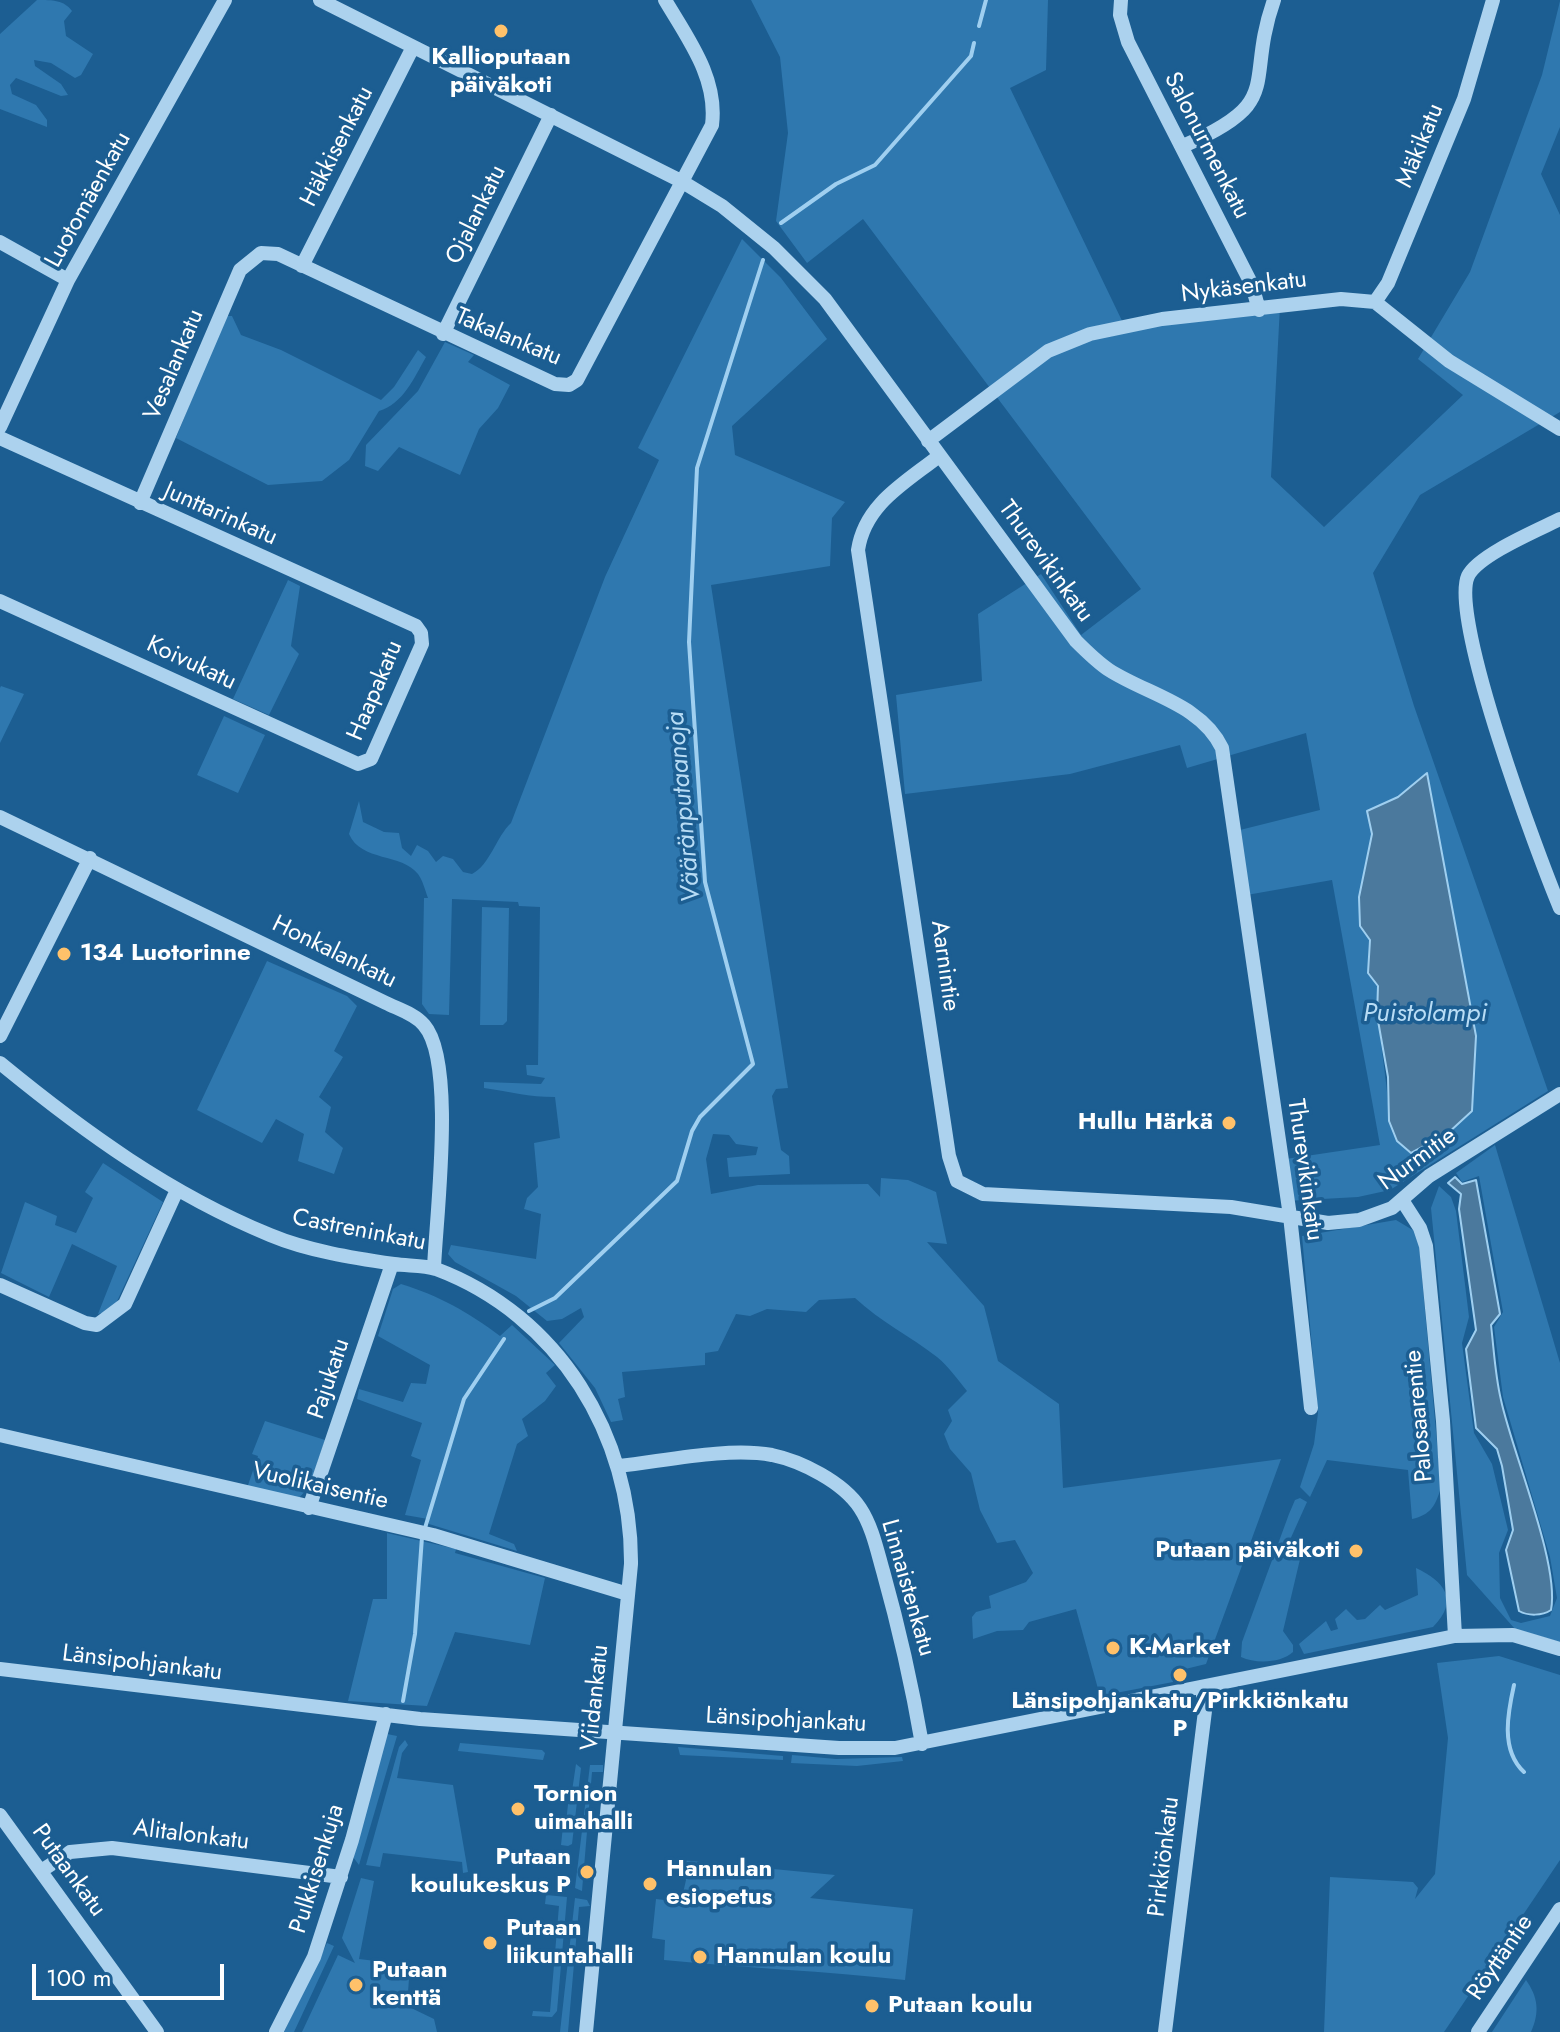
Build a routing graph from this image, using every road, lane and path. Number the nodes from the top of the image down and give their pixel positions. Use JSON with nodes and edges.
{"nodes":[{"id":1,"x":225,"y":0,"type":"edge"},
{"id":2,"x":320,"y":0,"type":"edge"},
{"id":3,"x":665,"y":0,"type":"edge"},
{"id":4,"x":1121,"y":0,"type":"edge"},
{"id":5,"x":1274,"y":0,"type":"edge"},
{"id":6,"x":1493,"y":0,"type":"edge"},
{"id":7,"x":343,"y":5,"type":"edge"},
{"id":8,"x":413,"y":47,"type":"junction"},
{"id":9,"x":551,"y":115,"type":"junction"},
{"id":10,"x":1183,"y":146,"type":"junction"},
{"id":11,"x":681,"y":181,"type":"junction"},
{"id":12,"x":0,"y":242,"type":"edge"},
{"id":13,"x":261,"y":253,"type":"joint"},
{"id":14,"x":302,"y":266,"type":"junction"},
{"id":15,"x":68,"y":280,"type":"junction"},
{"id":16,"x":1375,"y":302,"type":"junction"},
{"id":17,"x":1259,"y":310,"type":"junction"},
{"id":18,"x":443,"y":334,"type":"junction"},
{"id":19,"x":0,"y":427,"type":"edge"},
{"id":20,"x":1560,"y":429,"type":"edge"},
{"id":21,"x":0,"y":438,"type":"edge"},
{"id":22,"x":928,"y":441,"type":"junction"},
{"id":23,"x":939,"y":456,"type":"junction"},
{"id":24,"x":140,"y":503,"type":"junction"},
{"id":25,"x":1560,"y":519,"type":"edge"},
{"id":26,"x":0,"y":601,"type":"edge"},
{"id":27,"x":421,"y":633,"type":"joint"},
{"id":28,"x":364,"y":763,"type":"joint"},
{"id":29,"x":0,"y":817,"type":"edge"},
{"id":30,"x":90,"y":858,"type":"junction"},
{"id":31,"x":1560,"y":908,"type":"edge"},
{"id":32,"x":0,"y":1036,"type":"edge"},
{"id":33,"x":0,"y":1063,"type":"edge"},
{"id":34,"x":1559,"y":1097,"type":"edge"},
{"id":35,"x":177,"y":1190,"type":"junction"},
{"id":36,"x":1402,"y":1200,"type":"junction"},
{"id":37,"x":1290,"y":1216,"type":"junction"},
{"id":38,"x":392,"y":1264,"type":"junction"},
{"id":39,"x":434,"y":1268,"type":"junction"},
{"id":40,"x":0,"y":1285,"type":"edge"},
{"id":41,"x":1311,"y":1408,"type":"dead end"},
{"id":42,"x":0,"y":1435,"type":"edge"},
{"id":43,"x":619,"y":1466,"type":"junction"},
{"id":44,"x":309,"y":1508,"type":"junction"},
{"id":45,"x":628,"y":1594,"type":"junction"},
{"id":46,"x":1455,"y":1636,"type":"junction"},
{"id":47,"x":1560,"y":1649,"type":"edge"},
{"id":48,"x":0,"y":1669,"type":"edge"},
{"id":49,"x":1202,"y":1687,"type":"junction"},
{"id":50,"x":386,"y":1714,"type":"junction"},
{"id":51,"x":615,"y":1734,"type":"junction"},
{"id":52,"x":922,"y":1744,"type":"junction"},
{"id":53,"x":0,"y":1815,"type":"edge"},
{"id":54,"x":41,"y":1871,"type":"junction"},
{"id":55,"x":341,"y":1877,"type":"junction"},
{"id":56,"x":1560,"y":1909,"type":"edge"},
{"id":57,"x":157,"y":2032,"type":"edge"},
{"id":58,"x":276,"y":2032,"type":"edge"},
{"id":59,"x":586,"y":2032,"type":"edge"},
{"id":60,"x":1165,"y":2032,"type":"edge"},
{"id":61,"x":1478,"y":2032,"type":"edge"}],
"edges":[{"from":1,"to":15,"type":"street","name":"Luotomäenkatu"},
{"from":2,"to":7,"type":"street","name":"Thurevikinkatu"},
{"from":3,"to":11,"type":"street"},
{"from":4,"to":10,"type":"street","name":"Salonurmenkatu"},
{"from":5,"to":10,"type":"street"},
{"from":6,"to":16,"type":"street","name":"Mäkikatu"},
{"from":7,"to":8,"type":"street","name":"Thurevikinkatu"},
{"from":8,"to":9,"type":"street","name":"Thurevikinkatu"},
{"from":8,"to":14,"type":"street","name":"Häkkisenkatu"},
{"from":9,"to":11,"type":"street","name":"Thurevikinkatu"},
{"from":9,"to":18,"type":"street","name":"Ojalankatu"},
{"from":10,"to":17,"type":"street","name":"Salonurmenkatu"},
{"from":11,"to":18,"type":"street","name":"Takalankatu"},
{"from":11,"to":22,"type":"street","name":"Thurevikinkatu"},
{"from":12,"to":15,"type":"street"},
{"from":13,"to":14,"type":"street","name":"Takalankatu"},
{"from":13,"to":24,"type":"street","name":"Vesalankatu"},
{"from":14,"to":18,"type":"street","name":"Takalankatu"},
{"from":15,"to":19,"type":"street","name":"Luotomäenkatu"},
{"from":16,"to":17,"type":"street","name":"Nykäsenkatu"},
{"from":16,"to":20,"type":"street"},
{"from":17,"to":22,"type":"street","name":"Nykäsenkatu"},
{"from":21,"to":24,"type":"street","name":"Junttarinkatu"},
{"from":22,"to":23,"type":"street","name":"Thurevikinkatu"},
{"from":23,"to":37,"type":"street","name":"Thurevikinkatu"},
{"from":23,"to":37,"type":"street","name":"Aarnintie"},
{"from":24,"to":27,"type":"street","name":"Junttarinkatu"},
{"from":25,"to":31,"type":"street"},
{"from":26,"to":28,"type":"street","name":"Koivukatu"},
{"from":27,"to":28,"type":"street","name":"Haapakatu"},
{"from":29,"to":30,"type":"street","name":"Honkalankatu"},
{"from":30,"to":32,"type":"street"},
{"from":30,"to":39,"type":"street","name":"Honkalankatu"},
{"from":33,"to":35,"type":"street","name":"Castreninkatu"},
{"from":34,"to":36,"type":"street","name":"Nurmitie"},
{"from":35,"to":38,"type":"street","name":"Castreninkatu"},
{"from":35,"to":40,"type":"street"},
{"from":36,"to":37,"type":"street","name":"Nurmitie"},
{"from":36,"to":46,"type":"street","name":"Palosaarentie"},
{"from":37,"to":41,"type":"street","name":"Thurevikinkatu"},
{"from":38,"to":39,"type":"street","name":"Castreninkatu"},
{"from":38,"to":44,"type":"street","name":"Pajukatu"},
{"from":39,"to":43,"type":"street","name":"Castreninkatu"},
{"from":42,"to":44,"type":"street","name":"Vuolikaisentie"},
{"from":43,"to":45,"type":"street","name":"Viidankatu"},
{"from":43,"to":52,"type":"street","name":"Linnaistenkatu"},
{"from":44,"to":45,"type":"street","name":"Vuolikaisentie"},
{"from":45,"to":51,"type":"street","name":"Viidankatu"},
{"from":46,"to":47,"type":"street","name":"Länsipohjankatu"},
{"from":46,"to":49,"type":"street","name":"Länsipohjankatu"},
{"from":48,"to":50,"type":"street","name":"Länsipohjankatu"},
{"from":49,"to":52,"type":"street","name":"Länsipohjankatu"},
{"from":49,"to":60,"type":"street","name":"Pirkkiönkatu"},
{"from":50,"to":51,"type":"street","name":"Länsipohjankatu"},
{"from":50,"to":55,"type":"street","name":"Pulkkisenkuja"},
{"from":51,"to":52,"type":"street","name":"Länsipohjankatu"},
{"from":51,"to":59,"type":"street","name":"Viidankatu"},
{"from":53,"to":54,"type":"street","name":"Putaankatu"},
{"from":54,"to":55,"type":"street","name":"Alitalonkatu"},
{"from":54,"to":57,"type":"street","name":"Putaankatu"},
{"from":55,"to":58,"type":"street","name":"Pulkkisenkuja"},
{"from":56,"to":61,"type":"street","name":"Röyttäntie"}]}
